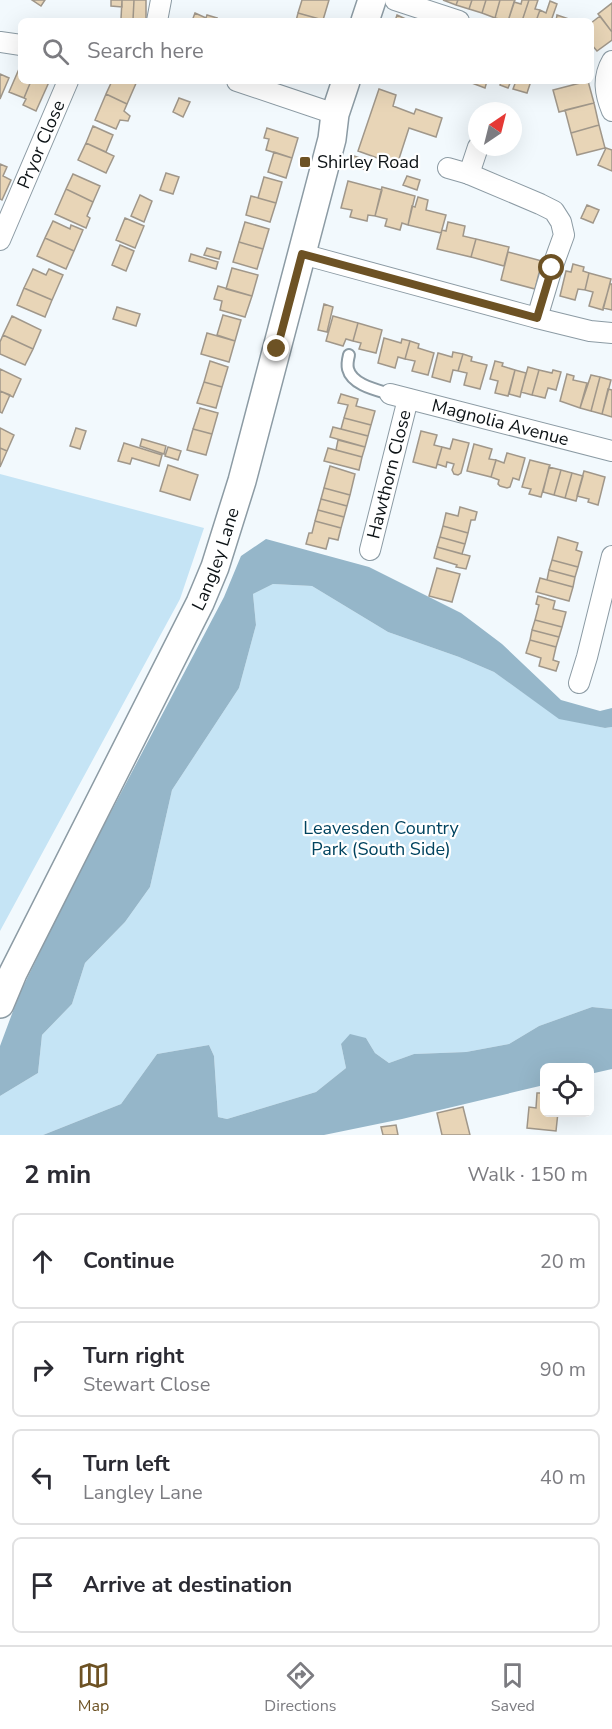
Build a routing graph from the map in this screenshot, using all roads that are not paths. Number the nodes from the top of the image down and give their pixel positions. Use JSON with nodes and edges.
{"nodes":[{"id":1,"x":161,"y":0,"type":"edge"},
{"id":2,"x":372,"y":0,"type":"edge"},
{"id":3,"x":395,"y":0,"type":"edge"},
{"id":4,"x":158,"y":18,"type":"edge"},
{"id":5,"x":366,"y":18,"type":"edge"},
{"id":6,"x":450,"y":18,"type":"edge"},
{"id":7,"x":0,"y":42,"type":"edge"},
{"id":8,"x":18,"y":45,"type":"edge"},
{"id":9,"x":603,"y":66,"type":"edge"},
{"id":10,"x":67,"y":84,"type":"edge"},
{"id":11,"x":246,"y":84,"type":"edge"},
{"id":12,"x":345,"y":84,"type":"edge"},
{"id":13,"x":612,"y":111,"type":"edge"},
{"id":14,"x":335,"y":114,"type":"junction"},
{"id":15,"x":475,"y":156,"type":"edge"},
{"id":16,"x":448,"y":168,"type":"dead end"},
{"id":17,"x":469,"y":174,"type":"junction"},
{"id":18,"x":0,"y":240,"type":"edge"},
{"id":19,"x":302,"y":254,"type":"junction"},
{"id":20,"x":537,"y":318,"type":"junction"},
{"id":21,"x":612,"y":333,"type":"edge"},
{"id":22,"x":349,"y":355,"type":"dead end"},
{"id":23,"x":399,"y":397,"type":"junction"},
{"id":24,"x":612,"y":451,"type":"edge"},
{"id":25,"x":370,"y":550,"type":"dead end"},
{"id":26,"x":612,"y":556,"type":"edge"},
{"id":27,"x":579,"y":683,"type":"dead end"},
{"id":28,"x":0,"y":1004,"type":"edge"}],
"edges":[{"from":1,"to":4,"type":"street"},
{"from":2,"to":5,"type":"street"},
{"from":3,"to":6,"type":"street"},
{"from":7,"to":8,"type":"street"},
{"from":9,"to":13,"type":"street"},
{"from":10,"to":18,"type":"street","name":"Pryor Close"},
{"from":11,"to":14,"type":"street"},
{"from":12,"to":14,"type":"street","name":"Langley Lane"},
{"from":14,"to":19,"type":"street","name":"Langley Lane"},
{"from":15,"to":17,"type":"street"},
{"from":16,"to":17,"type":"street"},
{"from":17,"to":20,"type":"street"},
{"from":19,"to":20,"type":"street"},
{"from":19,"to":28,"type":"street","name":"Langley Lane"},
{"from":20,"to":21,"type":"street"},
{"from":22,"to":23,"type":"lane"},
{"from":23,"to":24,"type":"street","name":"Magnolia Avenue"},
{"from":23,"to":25,"type":"street","name":"Hawthorn Close"},
{"from":26,"to":27,"type":"street"}]}
